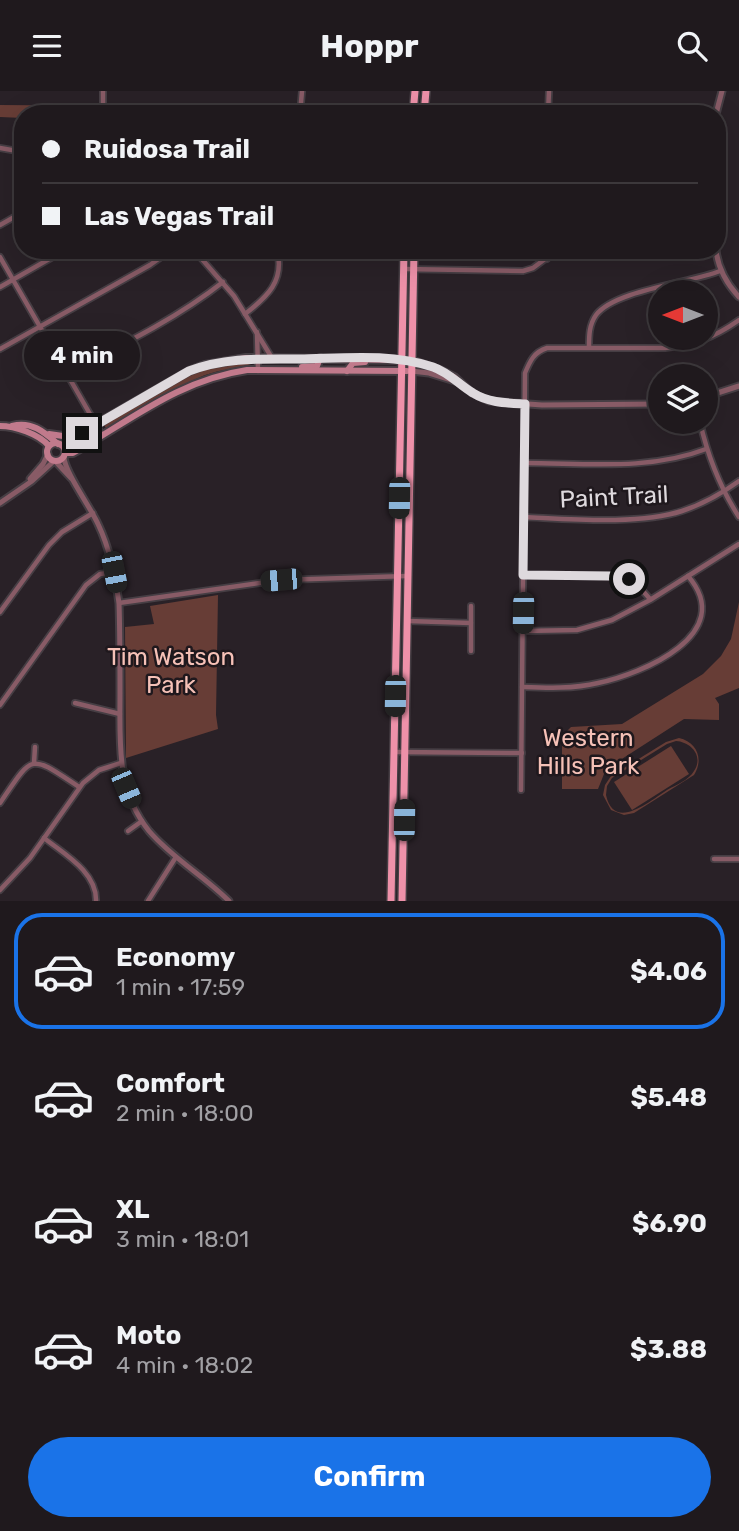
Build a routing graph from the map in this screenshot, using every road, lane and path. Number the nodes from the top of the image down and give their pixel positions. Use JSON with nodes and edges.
{"nodes":[{"id":1,"x":0,"y":257,"type":"edge"},
{"id":2,"x":49,"y":259,"type":"edge"},
{"id":3,"x":158,"y":259,"type":"edge"},
{"id":4,"x":202,"y":259,"type":"edge"},
{"id":5,"x":278,"y":259,"type":"edge"},
{"id":6,"x":404,"y":259,"type":"edge"},
{"id":7,"x":414,"y":259,"type":"edge"},
{"id":8,"x":547,"y":259,"type":"edge"},
{"id":9,"x":718,"y":259,"type":"edge"},
{"id":10,"x":403,"y":269,"type":"junction"},
{"id":11,"x":414,"y":269,"type":"junction"},
{"id":12,"x":720,"y":271,"type":"junction"},
{"id":13,"x":13,"y":279,"type":"junction"},
{"id":14,"x":223,"y":282,"type":"junction"},
{"id":15,"x":0,"y":287,"type":"edge"},
{"id":16,"x":739,"y":297,"type":"edge"},
{"id":17,"x":245,"y":314,"type":"junction"},
{"id":18,"x":739,"y":320,"type":"edge"},
{"id":19,"x":41,"y":327,"type":"junction"},
{"id":20,"x":257,"y":331,"type":"junction"},
{"id":21,"x":589,"y":347,"type":"junction"},
{"id":22,"x":0,"y":349,"type":"edge"},
{"id":23,"x":258,"y":358,"type":"junction"},
{"id":24,"x":272,"y":358,"type":"junction"},
{"id":25,"x":320,"y":358,"type":"junction"},
{"id":26,"x":376,"y":358,"type":"junction"},
{"id":27,"x":401,"y":359,"type":"junction"},
{"id":28,"x":412,"y":360,"type":"junction"},
{"id":29,"x":258,"y":370,"type":"junction"},
{"id":30,"x":291,"y":371,"type":"junction"},
{"id":31,"x":347,"y":371,"type":"junction"},
{"id":32,"x":401,"y":371,"type":"junction"},
{"id":33,"x":411,"y":371,"type":"junction"},
{"id":34,"x":67,"y":373,"type":"junction"},
{"id":35,"x":458,"y":382,"type":"junction"},
{"id":36,"x":739,"y":386,"type":"edge"},
{"id":37,"x":718,"y":393,"type":"edge"},
{"id":38,"x":525,"y":404,"type":"junction"},
{"id":39,"x":648,"y":404,"type":"edge"},
{"id":40,"x":96,"y":425,"type":"junction"},
{"id":41,"x":0,"y":426,"type":"edge"},
{"id":42,"x":12,"y":426,"type":"junction"},
{"id":43,"x":82,"y":433,"type":"junction"},
{"id":44,"x":47,"y":434,"type":"junction"},
{"id":45,"x":703,"y":434,"type":"edge"},
{"id":46,"x":102,"y":435,"type":"junction"},
{"id":47,"x":60,"y":444,"type":"junction"},
{"id":48,"x":706,"y":449,"type":"junction"},
{"id":49,"x":48,"y":450,"type":"junction"},
{"id":50,"x":64,"y":455,"type":"junction"},
{"id":51,"x":55,"y":461,"type":"junction"},
{"id":52,"x":525,"y":463,"type":"junction"},
{"id":53,"x":73,"y":480,"type":"junction"},
{"id":54,"x":739,"y":481,"type":"edge"},
{"id":55,"x":23,"y":486,"type":"junction"},
{"id":56,"x":724,"y":492,"type":"junction"},
{"id":57,"x":399,"y":498,"type":"junction"},
{"id":58,"x":409,"y":498,"type":"junction"},
{"id":59,"x":0,"y":503,"type":"edge"},
{"id":60,"x":93,"y":513,"type":"junction"},
{"id":61,"x":524,"y":517,"type":"junction"},
{"id":62,"x":739,"y":517,"type":"edge"},
{"id":63,"x":739,"y":544,"type":"edge"},
{"id":64,"x":114,"y":572,"type":"junction"},
{"id":65,"x":523,"y":575,"type":"junction"},
{"id":66,"x":408,"y":576,"type":"junction"},
{"id":67,"x":688,"y":576,"type":"junction"},
{"id":68,"x":397,"y":577,"type":"junction"},
{"id":69,"x":650,"y":600,"type":"junction"},
{"id":70,"x":119,"y":603,"type":"junction"},
{"id":71,"x":471,"y":606,"type":"dead end"},
{"id":72,"x":0,"y":612,"type":"edge"},
{"id":73,"x":407,"y":621,"type":"junction"},
{"id":74,"x":471,"y":623,"type":"junction"},
{"id":75,"x":523,"y":631,"type":"junction"},
{"id":76,"x":112,"y":649,"type":"dead end"},
{"id":77,"x":120,"y":649,"type":"junction"},
{"id":78,"x":471,"y":651,"type":"dead end"},
{"id":79,"x":522,"y":687,"type":"junction"},
{"id":80,"x":75,"y":703,"type":"dead end"},
{"id":81,"x":0,"y":705,"type":"edge"},
{"id":82,"x":120,"y":714,"type":"junction"},
{"id":83,"x":35,"y":747,"type":"dead end"},
{"id":84,"x":394,"y":752,"type":"junction"},
{"id":85,"x":405,"y":753,"type":"junction"},
{"id":86,"x":522,"y":753,"type":"junction"},
{"id":87,"x":34,"y":763,"type":"junction"},
{"id":88,"x":121,"y":763,"type":"junction"},
{"id":89,"x":79,"y":787,"type":"junction"},
{"id":90,"x":521,"y":790,"type":"dead end"},
{"id":91,"x":0,"y":803,"type":"edge"},
{"id":92,"x":142,"y":821,"type":"junction"},
{"id":93,"x":128,"y":831,"type":"dead end"},
{"id":94,"x":44,"y":838,"type":"junction"},
{"id":95,"x":393,"y":848,"type":"junction"},
{"id":96,"x":403,"y":848,"type":"junction"},
{"id":97,"x":176,"y":857,"type":"junction"},
{"id":98,"x":714,"y":859,"type":"dead end"},
{"id":99,"x":739,"y":859,"type":"edge"},
{"id":100,"x":0,"y":890,"type":"edge"},
{"id":101,"x":224,"y":899,"type":"edge"},
{"id":102,"x":96,"y":901,"type":"edge"},
{"id":103,"x":148,"y":901,"type":"edge"},
{"id":104,"x":391,"y":901,"type":"edge"},
{"id":105,"x":402,"y":901,"type":"edge"}],
"edges":[{"from":1,"to":13,"type":"street"},
{"from":2,"to":13,"type":"street"},
{"from":3,"to":19,"type":"street"},
{"from":4,"to":14,"type":"street"},
{"from":5,"to":17,"type":"street"},
{"from":6,"to":10,"type":"main road"},
{"from":7,"to":11,"type":"main road"},
{"from":8,"to":11,"type":"street"},
{"from":9,"to":12,"type":"street"},
{"from":10,"to":11,"type":"street"},
{"from":10,"to":27,"type":"main road"},
{"from":11,"to":28,"type":"main road"},
{"from":12,"to":16,"type":"street"},
{"from":12,"to":21,"type":"street"},
{"from":13,"to":15,"type":"street"},
{"from":13,"to":19,"type":"street"},
{"from":14,"to":17,"type":"street"},
{"from":14,"to":34,"type":"street"},
{"from":17,"to":20,"type":"street"},
{"from":18,"to":21,"type":"street"},
{"from":19,"to":22,"type":"street"},
{"from":19,"to":34,"type":"street"},
{"from":20,"to":23,"type":"street"},
{"from":20,"to":24,"type":"street"},
{"from":21,"to":38,"type":"street"},
{"from":23,"to":24,"type":"main road"},
{"from":23,"to":29,"type":"street"},
{"from":23,"to":40,"type":"main road"},
{"from":24,"to":25,"type":"main road"},
{"from":25,"to":26,"type":"main road"},
{"from":25,"to":30,"type":"main road"},
{"from":26,"to":27,"type":"main road"},
{"from":26,"to":31,"type":"main road"},
{"from":27,"to":28,"type":"main road"},
{"from":27,"to":32,"type":"main road"},
{"from":28,"to":33,"type":"main road"},
{"from":28,"to":35,"type":"street"},
{"from":29,"to":30,"type":"main road"},
{"from":29,"to":46,"type":"main road"},
{"from":30,"to":31,"type":"main road"},
{"from":31,"to":32,"type":"main road"},
{"from":32,"to":33,"type":"main road"},
{"from":32,"to":57,"type":"main road"},
{"from":33,"to":35,"type":"street"},
{"from":33,"to":58,"type":"main road"},
{"from":34,"to":40,"type":"street"},
{"from":35,"to":38,"type":"street"},
{"from":36,"to":37,"type":"street"},
{"from":38,"to":39,"type":"street"},
{"from":38,"to":52,"type":"street"},
{"from":40,"to":43,"type":"main road"},
{"from":40,"to":46,"type":"street"},
{"from":41,"to":42,"type":"main road"},
{"from":42,"to":44,"type":"main road"},
{"from":42,"to":49,"type":"main road"},
{"from":43,"to":44,"type":"main road"},
{"from":43,"to":47,"type":"main road"},
{"from":44,"to":47,"type":"main road"},
{"from":45,"to":48,"type":"street"},
{"from":46,"to":50,"type":"main road"},
{"from":47,"to":49,"type":"main road"},
{"from":47,"to":50,"type":"main road"},
{"from":48,"to":52,"type":"street"},
{"from":48,"to":56,"type":"street"},
{"from":49,"to":51,"type":"main road"},
{"from":49,"to":55,"type":"street"},
{"from":50,"to":51,"type":"main road"},
{"from":50,"to":53,"type":"street"},
{"from":51,"to":53,"type":"street"},
{"from":51,"to":55,"type":"street"},
{"from":52,"to":61,"type":"street"},
{"from":53,"to":60,"type":"street"},
{"from":54,"to":56,"type":"street","name":"Paint Trail"},
{"from":55,"to":59,"type":"street"},
{"from":56,"to":61,"type":"street","name":"Paint Trail"},
{"from":56,"to":62,"type":"street"},
{"from":57,"to":58,"type":"main road"},
{"from":57,"to":68,"type":"main road"},
{"from":58,"to":66,"type":"main road"},
{"from":60,"to":64,"type":"street"},
{"from":60,"to":72,"type":"street"},
{"from":61,"to":65,"type":"street"},
{"from":63,"to":67,"type":"street"},
{"from":64,"to":70,"type":"street"},
{"from":64,"to":81,"type":"street"},
{"from":65,"to":69,"type":"street"},
{"from":65,"to":75,"type":"street"},
{"from":66,"to":68,"type":"street"},
{"from":66,"to":73,"type":"main road"},
{"from":67,"to":69,"type":"street"},
{"from":67,"to":79,"type":"street"},
{"from":68,"to":70,"type":"street"},
{"from":68,"to":84,"type":"main road"},
{"from":69,"to":75,"type":"street"},
{"from":70,"to":77,"type":"street"},
{"from":71,"to":74,"type":"street"},
{"from":73,"to":74,"type":"street"},
{"from":73,"to":85,"type":"main road"},
{"from":74,"to":78,"type":"street"},
{"from":75,"to":79,"type":"street"},
{"from":76,"to":77,"type":"street"},
{"from":77,"to":82,"type":"street"},
{"from":79,"to":86,"type":"street"},
{"from":80,"to":82,"type":"street"},
{"from":82,"to":88,"type":"street"},
{"from":83,"to":87,"type":"street"},
{"from":84,"to":85,"type":"street"},
{"from":84,"to":95,"type":"main road"},
{"from":85,"to":86,"type":"street"},
{"from":85,"to":96,"type":"main road"},
{"from":86,"to":90,"type":"street"},
{"from":87,"to":89,"type":"street"},
{"from":87,"to":91,"type":"street"},
{"from":88,"to":89,"type":"street"},
{"from":88,"to":92,"type":"street"},
{"from":89,"to":94,"type":"street"},
{"from":92,"to":93,"type":"street"},
{"from":92,"to":97,"type":"street"},
{"from":94,"to":100,"type":"street"},
{"from":94,"to":102,"type":"street"},
{"from":95,"to":96,"type":"main road"},
{"from":95,"to":104,"type":"main road"},
{"from":96,"to":105,"type":"main road"},
{"from":97,"to":101,"type":"street"},
{"from":97,"to":103,"type":"street"},
{"from":98,"to":99,"type":"street"}]}
